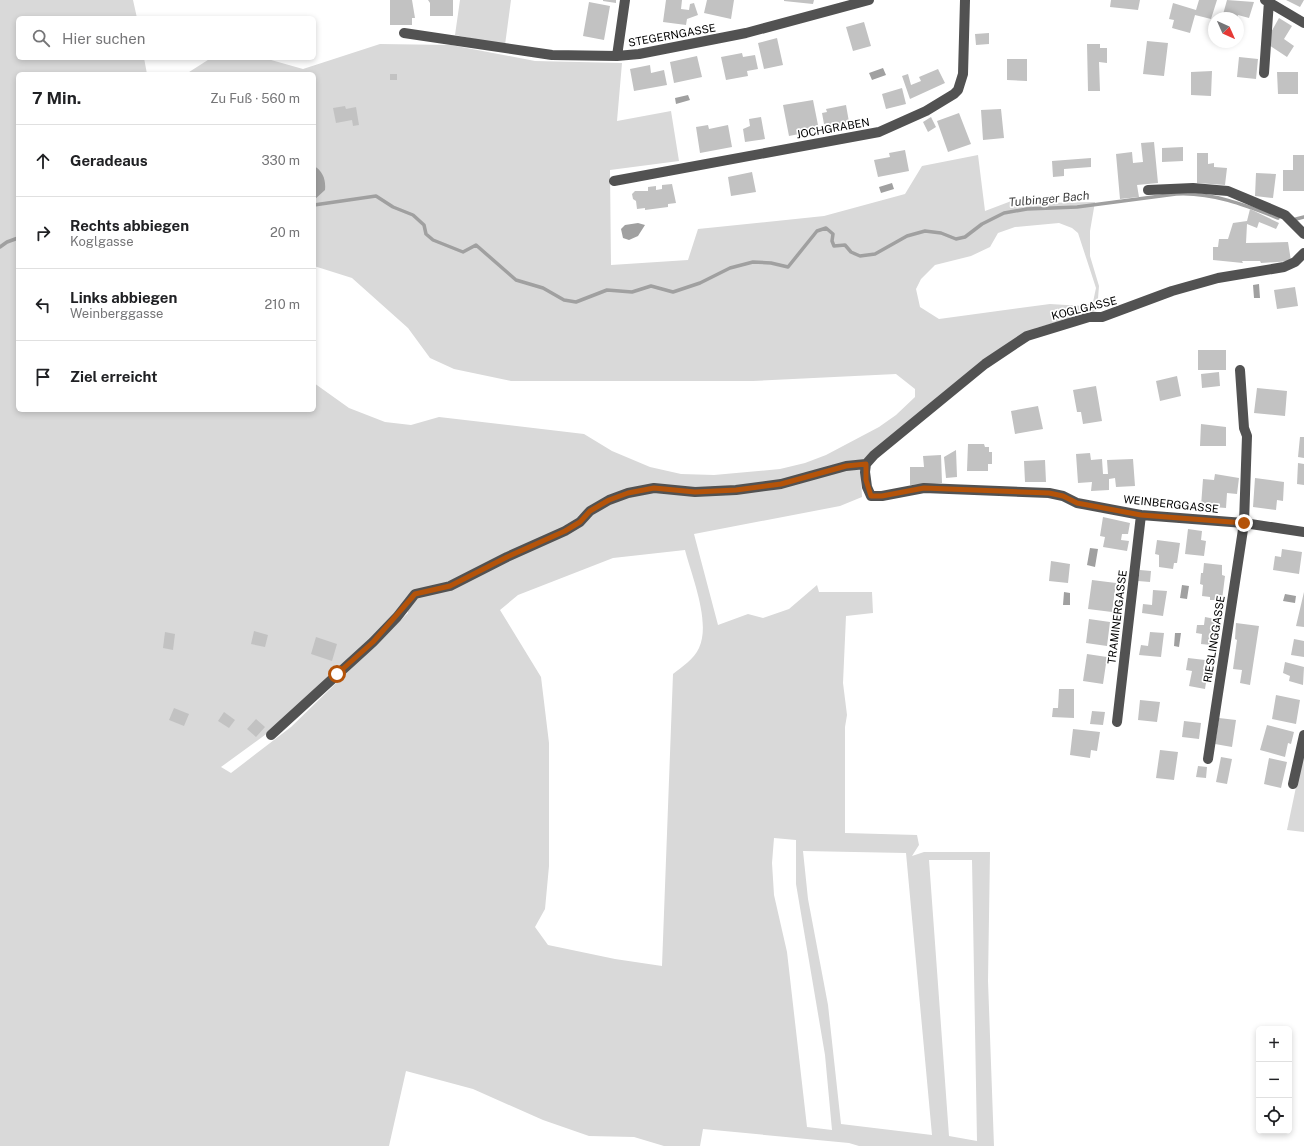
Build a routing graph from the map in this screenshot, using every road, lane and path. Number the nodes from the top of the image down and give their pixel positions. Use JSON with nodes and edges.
{"nodes":[{"id":1,"x":626,"y":0,"type":"edge"},
{"id":2,"x":869,"y":0,"type":"edge"},
{"id":3,"x":965,"y":0,"type":"edge"},
{"id":4,"x":1267,"y":1,"type":"edge"},
{"id":5,"x":1304,"y":23,"type":"edge"},
{"id":6,"x":404,"y":33,"type":"dead end"},
{"id":7,"x":617,"y":56,"type":"junction"},
{"id":8,"x":1264,"y":73,"type":"dead end"},
{"id":9,"x":614,"y":181,"type":"dead end"},
{"id":10,"x":1148,"y":190,"type":"dead end"},
{"id":11,"x":1304,"y":234,"type":"edge"},
{"id":12,"x":1304,"y":253,"type":"edge"},
{"id":13,"x":1240,"y":370,"type":"dead end"},
{"id":14,"x":866,"y":464,"type":"junction"},
{"id":15,"x":1141,"y":515,"type":"junction"},
{"id":16,"x":1244,"y":523,"type":"junction"},
{"id":17,"x":1304,"y":532,"type":"edge"},
{"id":18,"x":1116,"y":722,"type":"dead end"},
{"id":19,"x":271,"y":735,"type":"dead end"},
{"id":20,"x":1304,"y":735,"type":"edge"},
{"id":21,"x":1208,"y":759,"type":"dead end"},
{"id":22,"x":1294,"y":784,"type":"dead end"}],
"edges":[{"from":1,"to":7,"type":"street"},
{"from":2,"to":7,"type":"street","name":"STEGERNGASSE"},
{"from":3,"to":9,"type":"street","name":"JOCHGRABEN"},
{"from":4,"to":5,"type":"street"},
{"from":4,"to":8,"type":"street"},
{"from":6,"to":7,"type":"street","name":"STEGERNGASSE"},
{"from":10,"to":11,"type":"street"},
{"from":12,"to":14,"type":"street","name":"KOGLGASSE"},
{"from":13,"to":16,"type":"street","name":"RIESLINGGASSE"},
{"from":14,"to":15,"type":"street","name":"WEINBERGGASSE"},
{"from":14,"to":19,"type":"street"},
{"from":15,"to":16,"type":"street","name":"WEINBERGGASSE"},
{"from":15,"to":18,"type":"street","name":"TRAMINERGASSE"},
{"from":16,"to":17,"type":"street","name":"WEINBERGGASSE"},
{"from":16,"to":21,"type":"street","name":"RIESLINGGASSE"},
{"from":20,"to":22,"type":"street"}]}
